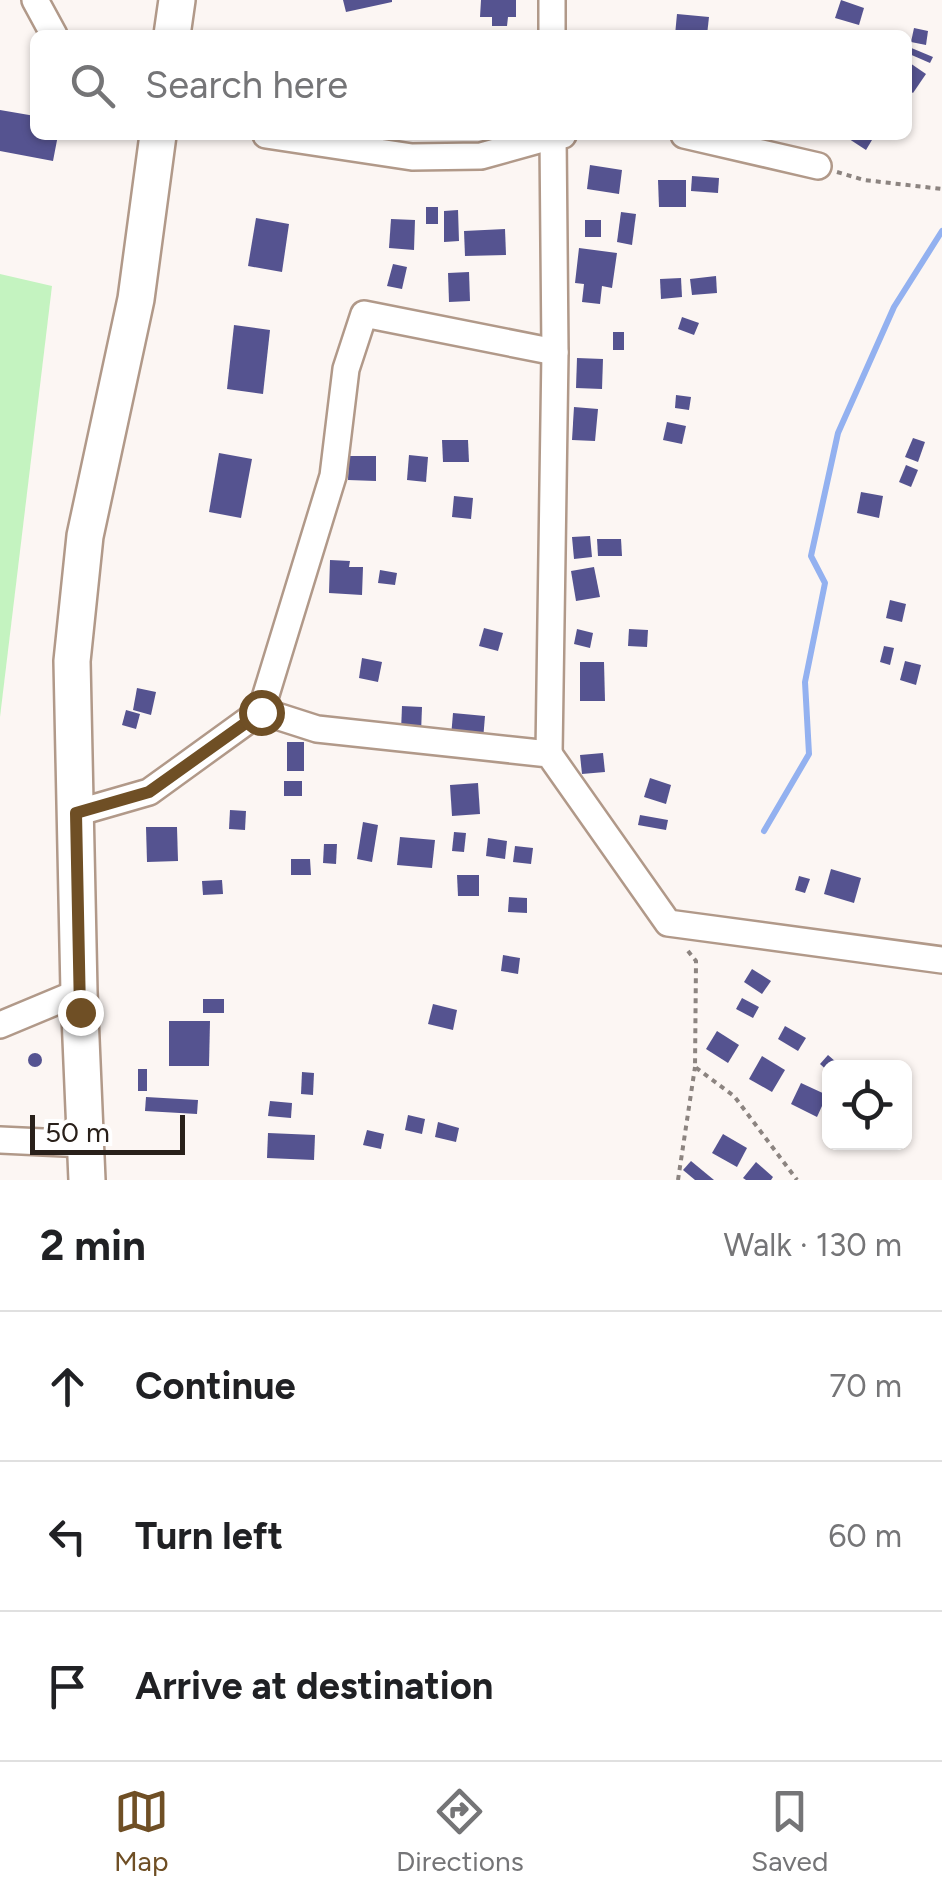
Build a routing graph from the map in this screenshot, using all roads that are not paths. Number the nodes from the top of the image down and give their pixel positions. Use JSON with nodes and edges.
{"nodes":[{"id":1,"x":35,"y":0,"type":"edge"},
{"id":2,"x":177,"y":0,"type":"edge"},
{"id":3,"x":552,"y":0,"type":"edge"},
{"id":4,"x":51,"y":30,"type":"edge"},
{"id":5,"x":173,"y":30,"type":"edge"},
{"id":6,"x":552,"y":30,"type":"edge"},
{"id":7,"x":157,"y":140,"type":"edge"},
{"id":8,"x":299,"y":140,"type":"edge"},
{"id":9,"x":535,"y":140,"type":"edge"},
{"id":10,"x":552,"y":140,"type":"edge"},
{"id":11,"x":706,"y":140,"type":"edge"},
{"id":12,"x":818,"y":166,"type":"road end"},
{"id":13,"x":555,"y":352,"type":"junction"},
{"id":14,"x":261,"y":712,"type":"junction"},
{"id":15,"x":549,"y":754,"type":"junction"},
{"id":16,"x":76,"y":813,"type":"junction"},
{"id":17,"x":942,"y":960,"type":"edge"},
{"id":18,"x":79,"y":992,"type":"junction"},
{"id":19,"x":0,"y":1025,"type":"edge"},
{"id":20,"x":0,"y":1140,"type":"edge"},
{"id":21,"x":86,"y":1144,"type":"junction"},
{"id":22,"x":87,"y":1180,"type":"edge"}],
"edges":[{"from":1,"to":4,"type":"street"},
{"from":2,"to":5,"type":"main road"},
{"from":3,"to":6,"type":"street"},
{"from":7,"to":16,"type":"main road"},
{"from":8,"to":9,"type":"street"},
{"from":10,"to":13,"type":"street"},
{"from":11,"to":12,"type":"street"},
{"from":13,"to":14,"type":"street"},
{"from":13,"to":15,"type":"street"},
{"from":14,"to":15,"type":"street"},
{"from":14,"to":16,"type":"street"},
{"from":15,"to":17,"type":"street"},
{"from":16,"to":18,"type":"main road"},
{"from":18,"to":19,"type":"street"},
{"from":18,"to":21,"type":"main road"},
{"from":20,"to":21,"type":"street"},
{"from":21,"to":22,"type":"main road"}]}
